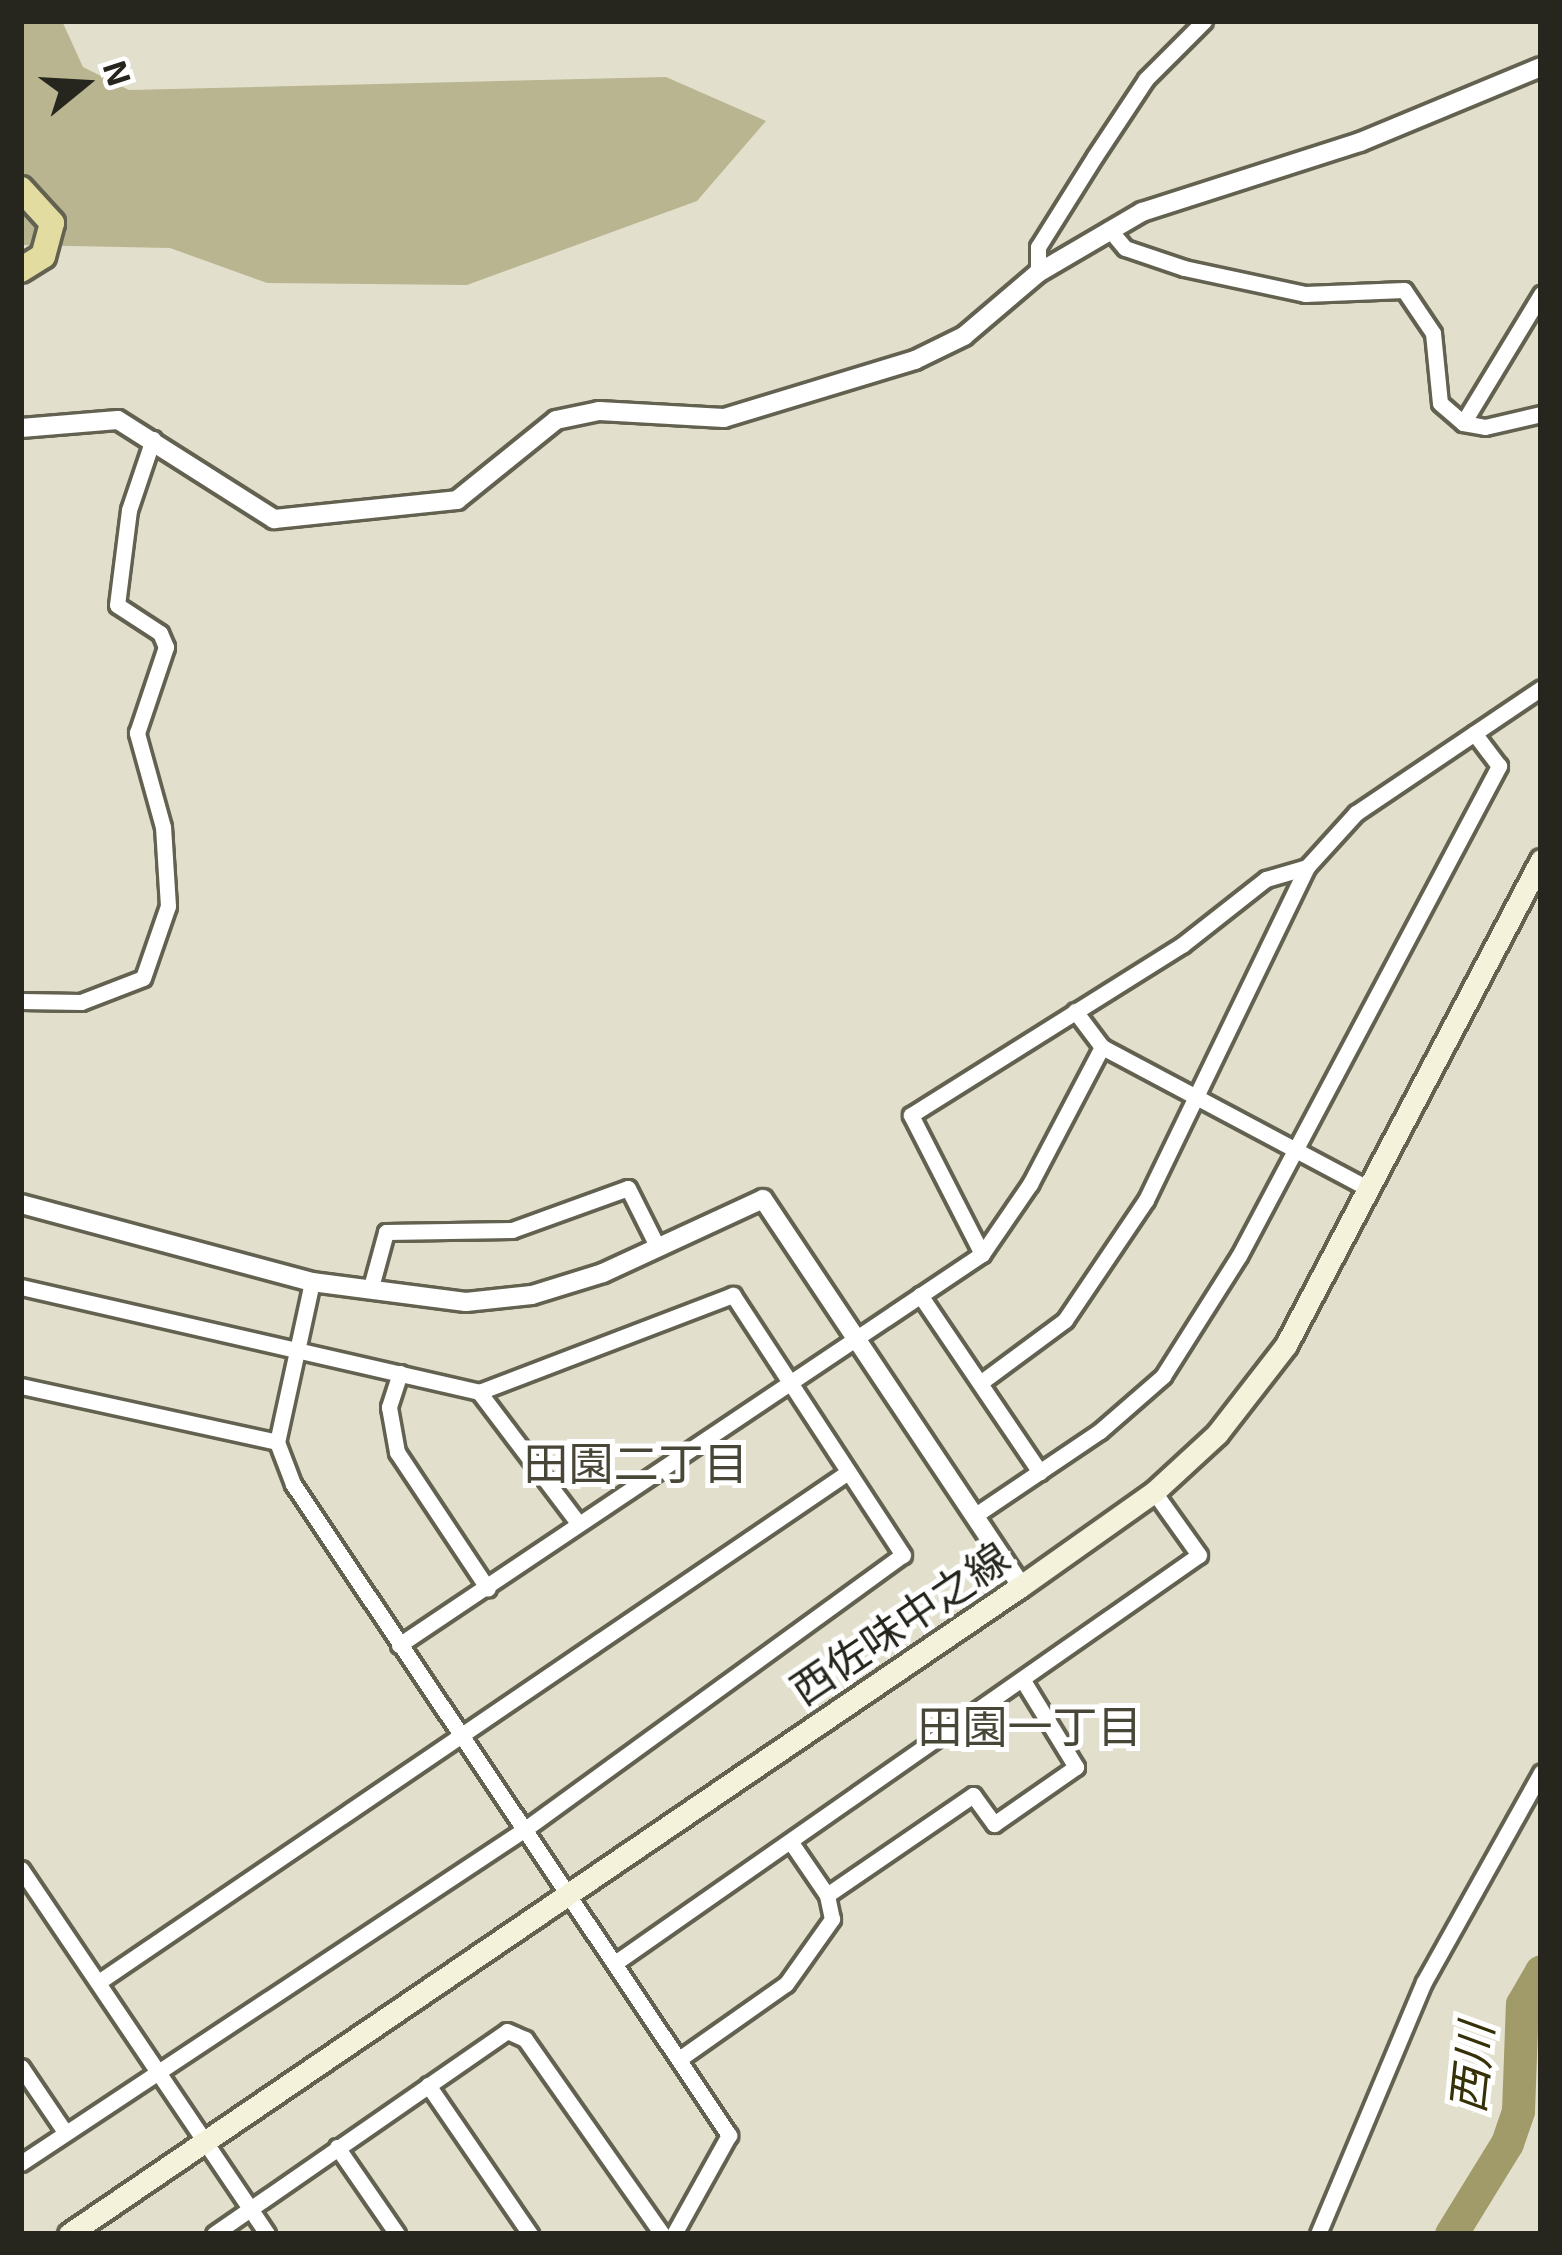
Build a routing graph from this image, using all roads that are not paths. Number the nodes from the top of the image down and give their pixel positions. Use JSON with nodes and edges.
{"nodes":[{"id":1,"x":1204,"y":21,"type":"edge"},
{"id":2,"x":1541,"y":67,"type":"edge"},
{"id":3,"x":21,"y":189,"type":"edge"},
{"id":4,"x":1109,"y":229,"type":"junction"},
{"id":5,"x":21,"y":270,"type":"edge"},
{"id":6,"x":1038,"y":273,"type":"junction"},
{"id":7,"x":1541,"y":295,"type":"edge"},
{"id":8,"x":1541,"y":414,"type":"edge"},
{"id":9,"x":1463,"y":423,"type":"junction"},
{"id":10,"x":21,"y":428,"type":"edge"},
{"id":11,"x":153,"y":439,"type":"junction"},
{"id":12,"x":1541,"y":688,"type":"edge"},
{"id":13,"x":1474,"y":733,"type":"junction"},
{"id":14,"x":1541,"y":860,"type":"edge"},
{"id":15,"x":1307,"y":867,"type":"junction"},
{"id":16,"x":21,"y":1001,"type":"edge"},
{"id":17,"x":1075,"y":1011,"type":"junction"},
{"id":18,"x":1102,"y":1047,"type":"junction"},
{"id":19,"x":1200,"y":1099,"type":"junction"},
{"id":20,"x":1294,"y":1148,"type":"junction"},
{"id":21,"x":1366,"y":1188,"type":"junction"},
{"id":22,"x":21,"y":1204,"type":"edge"},
{"id":23,"x":658,"y":1248,"type":"junction"},
{"id":24,"x":982,"y":1254,"type":"junction"},
{"id":25,"x":312,"y":1282,"type":"junction"},
{"id":26,"x":21,"y":1287,"type":"edge"},
{"id":27,"x":371,"y":1287,"type":"junction"},
{"id":28,"x":920,"y":1294,"type":"junction"},
{"id":29,"x":852,"y":1338,"type":"junction"},
{"id":30,"x":299,"y":1350,"type":"junction"},
{"id":31,"x":400,"y":1373,"type":"junction"},
{"id":32,"x":980,"y":1383,"type":"junction"},
{"id":33,"x":790,"y":1384,"type":"junction"},
{"id":34,"x":21,"y":1386,"type":"edge"},
{"id":35,"x":479,"y":1392,"type":"junction"},
{"id":36,"x":277,"y":1442,"type":"junction"},
{"id":37,"x":848,"y":1472,"type":"junction"},
{"id":38,"x":1040,"y":1472,"type":"junction"},
{"id":39,"x":1154,"y":1492,"type":"junction"},
{"id":40,"x":974,"y":1516,"type":"junction"},
{"id":41,"x":578,"y":1522,"type":"junction"},
{"id":42,"x":1021,"y":1586,"type":"junction"},
{"id":43,"x":488,"y":1588,"type":"junction"},
{"id":44,"x":399,"y":1645,"type":"junction"},
{"id":45,"x":1024,"y":1682,"type":"junction"},
{"id":46,"x":465,"y":1736,"type":"junction"},
{"id":47,"x":1541,"y":1773,"type":"edge"},
{"id":48,"x":528,"y":1827,"type":"junction"},
{"id":49,"x":790,"y":1841,"type":"junction"},
{"id":50,"x":21,"y":1869,"type":"edge"},
{"id":51,"x":569,"y":1893,"type":"junction"},
{"id":52,"x":827,"y":1895,"type":"junction"},
{"id":53,"x":614,"y":1963,"type":"junction"},
{"id":54,"x":100,"y":1981,"type":"junction"},
{"id":55,"x":682,"y":2057,"type":"junction"},
{"id":56,"x":21,"y":2067,"type":"edge"},
{"id":57,"x":154,"y":2074,"type":"junction"},
{"id":58,"x":428,"y":2085,"type":"junction"},
{"id":59,"x":65,"y":2132,"type":"junction"},
{"id":60,"x":202,"y":2143,"type":"junction"},
{"id":61,"x":338,"y":2147,"type":"junction"},
{"id":62,"x":21,"y":2163,"type":"edge"},
{"id":63,"x":249,"y":2207,"type":"junction"},
{"id":64,"x":69,"y":2234,"type":"edge"},
{"id":65,"x":214,"y":2234,"type":"edge"},
{"id":66,"x":267,"y":2234,"type":"edge"},
{"id":67,"x":397,"y":2234,"type":"edge"},
{"id":68,"x":530,"y":2234,"type":"edge"},
{"id":69,"x":662,"y":2234,"type":"edge"},
{"id":70,"x":674,"y":2234,"type":"edge"},
{"id":71,"x":1318,"y":2234,"type":"edge"}],
"edges":[{"from":1,"to":6,"type":"street"},
{"from":2,"to":4,"type":"street"},
{"from":3,"to":5,"type":"highway"},
{"from":4,"to":6,"type":"street"},
{"from":4,"to":9,"type":"street"},
{"from":6,"to":11,"type":"street"},
{"from":7,"to":9,"type":"street"},
{"from":8,"to":9,"type":"street"},
{"from":10,"to":11,"type":"street"},
{"from":11,"to":16,"type":"street"},
{"from":12,"to":13,"type":"street"},
{"from":13,"to":15,"type":"street"},
{"from":13,"to":20,"type":"street"},
{"from":14,"to":21,"type":"main road","name":"西佐味中之線"},
{"from":15,"to":17,"type":"street"},
{"from":15,"to":19,"type":"street"},
{"from":17,"to":18,"type":"street"},
{"from":17,"to":24,"type":"street"},
{"from":18,"to":19,"type":"street"},
{"from":18,"to":24,"type":"street"},
{"from":19,"to":20,"type":"street"},
{"from":19,"to":32,"type":"street"},
{"from":20,"to":21,"type":"street"},
{"from":20,"to":38,"type":"street"},
{"from":21,"to":39,"type":"main road","name":"西佐味中之線"},
{"from":22,"to":25,"type":"street"},
{"from":23,"to":27,"type":"street"},
{"from":23,"to":27,"type":"street"},
{"from":23,"to":29,"type":"street"},
{"from":24,"to":28,"type":"street"},
{"from":25,"to":27,"type":"street"},
{"from":25,"to":30,"type":"street"},
{"from":26,"to":30,"type":"street"},
{"from":28,"to":29,"type":"street"},
{"from":28,"to":32,"type":"street"},
{"from":29,"to":33,"type":"street"},
{"from":29,"to":40,"type":"street"},
{"from":30,"to":31,"type":"street"},
{"from":30,"to":36,"type":"street"},
{"from":31,"to":35,"type":"street"},
{"from":31,"to":43,"type":"street"},
{"from":32,"to":38,"type":"street"},
{"from":33,"to":35,"type":"street"},
{"from":33,"to":37,"type":"street"},
{"from":33,"to":41,"type":"street"},
{"from":34,"to":36,"type":"street"},
{"from":35,"to":41,"type":"street"},
{"from":36,"to":44,"type":"street"},
{"from":37,"to":46,"type":"street"},
{"from":37,"to":48,"type":"street"},
{"from":38,"to":40,"type":"street"},
{"from":39,"to":42,"type":"main road","name":"西佐味中之線"},
{"from":39,"to":45,"type":"street"},
{"from":40,"to":42,"type":"street"},
{"from":41,"to":43,"type":"street"},
{"from":42,"to":51,"type":"main road","name":"西佐味中之線"},
{"from":43,"to":44,"type":"street"},
{"from":44,"to":46,"type":"street"},
{"from":45,"to":49,"type":"street"},
{"from":45,"to":52,"type":"street"},
{"from":46,"to":48,"type":"street"},
{"from":46,"to":54,"type":"street"},
{"from":47,"to":71,"type":"street"},
{"from":48,"to":51,"type":"street"},
{"from":48,"to":57,"type":"street"},
{"from":49,"to":52,"type":"street"},
{"from":49,"to":53,"type":"street"},
{"from":50,"to":54,"type":"street"},
{"from":51,"to":53,"type":"street"},
{"from":51,"to":60,"type":"main road","name":"西佐味中之線"},
{"from":52,"to":55,"type":"street"},
{"from":53,"to":55,"type":"street"},
{"from":54,"to":57,"type":"street"},
{"from":55,"to":70,"type":"street"},
{"from":56,"to":59,"type":"street"},
{"from":57,"to":59,"type":"street"},
{"from":57,"to":60,"type":"street"},
{"from":58,"to":61,"type":"street"},
{"from":58,"to":68,"type":"street"},
{"from":58,"to":69,"type":"street"},
{"from":59,"to":62,"type":"street"},
{"from":60,"to":63,"type":"street"},
{"from":60,"to":64,"type":"main road","name":"西佐味中之線"},
{"from":61,"to":63,"type":"street"},
{"from":61,"to":67,"type":"street"},
{"from":63,"to":65,"type":"street"},
{"from":63,"to":66,"type":"street"}]}
